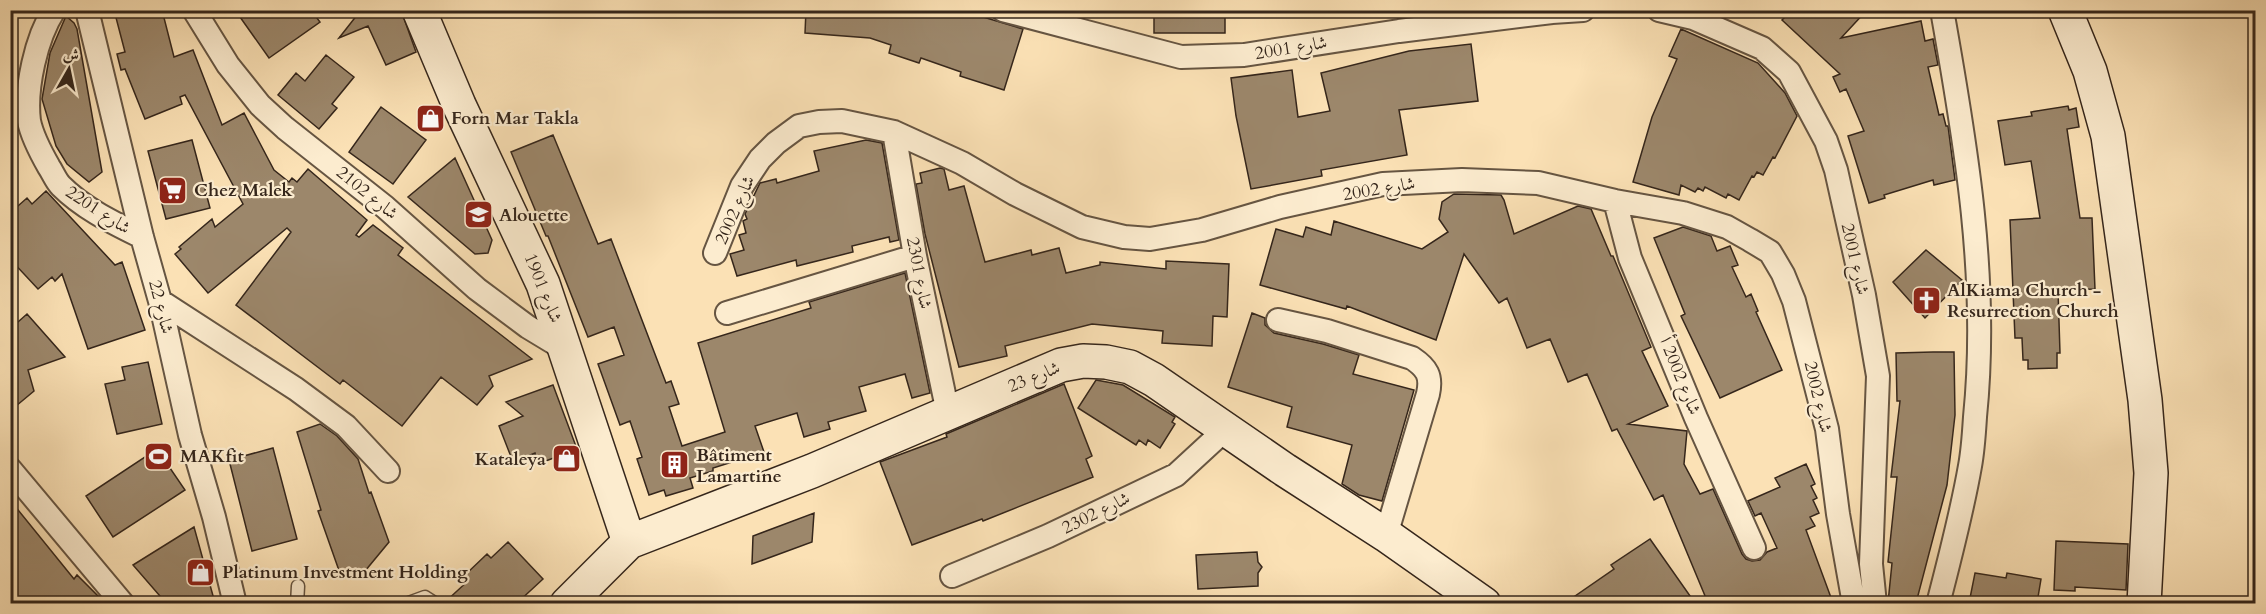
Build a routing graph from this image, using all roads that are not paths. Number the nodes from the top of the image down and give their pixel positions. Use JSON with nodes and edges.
{"nodes":[{"id":1,"x":54,"y":10,"type":"edge"},
{"id":2,"x":87,"y":10,"type":"edge"},
{"id":3,"x":194,"y":10,"type":"edge"},
{"id":4,"x":419,"y":10,"type":"edge"},
{"id":5,"x":1003,"y":10,"type":"edge"},
{"id":6,"x":1583,"y":10,"type":"edge"},
{"id":7,"x":1659,"y":10,"type":"edge"},
{"id":8,"x":1942,"y":10,"type":"edge"},
{"id":9,"x":2066,"y":10,"type":"edge"},
{"id":10,"x":894,"y":132,"type":"junction"},
{"id":11,"x":1615,"y":201,"type":"junction"},
{"id":12,"x":142,"y":237,"type":"junction"},
{"id":13,"x":715,"y":254,"type":"dead end"},
{"id":14,"x":915,"y":255,"type":"junction"},
{"id":15,"x":160,"y":301,"type":"junction"},
{"id":16,"x":727,"y":314,"type":"dead end"},
{"id":17,"x":1278,"y":320,"type":"dead end"},
{"id":18,"x":566,"y":350,"type":"junction"},
{"id":19,"x":948,"y":413,"type":"junction"},
{"id":20,"x":1227,"y":428,"type":"junction"},
{"id":21,"x":10,"y":469,"type":"edge"},
{"id":22,"x":388,"y":471,"type":"dead end"},
{"id":23,"x":1386,"y":535,"type":"junction"},
{"id":24,"x":629,"y":542,"type":"junction"},
{"id":25,"x":1754,"y":548,"type":"dead end"},
{"id":26,"x":952,"y":576,"type":"dead end"},
{"id":27,"x":298,"y":586,"type":"dead end"},
{"id":28,"x":123,"y":603,"type":"edge"},
{"id":29,"x":235,"y":603,"type":"edge"},
{"id":30,"x":297,"y":603,"type":"edge"},
{"id":31,"x":406,"y":603,"type":"edge"},
{"id":32,"x":436,"y":603,"type":"edge"},
{"id":33,"x":567,"y":603,"type":"edge"},
{"id":34,"x":1484,"y":603,"type":"edge"},
{"id":35,"x":1854,"y":603,"type":"edge"},
{"id":36,"x":1875,"y":603,"type":"edge"},
{"id":37,"x":1938,"y":603,"type":"edge"},
{"id":38,"x":2144,"y":603,"type":"edge"}],
"edges":[{"from":1,"to":12,"type":"street","name":"شارع 2201"},
{"from":2,"to":12,"type":"street","name":"شارع 22"},
{"from":3,"to":18,"type":"street","name":"شارع 2102"},
{"from":4,"to":18,"type":"street","name":"شارع 1901"},
{"from":5,"to":6,"type":"street","name":"شارع 2001"},
{"from":7,"to":36,"type":"street","name":"شارع 2001"},
{"from":8,"to":37,"type":"street"},
{"from":9,"to":38,"type":"street"},
{"from":10,"to":11,"type":"street","name":"شارع 2002"},
{"from":10,"to":13,"type":"street","name":"شارع 2002"},
{"from":10,"to":14,"type":"street","name":"شارع 2301"},
{"from":11,"to":25,"type":"street","name":"شارع 2002 أ"},
{"from":11,"to":35,"type":"street","name":"شارع 2002"},
{"from":12,"to":15,"type":"street","name":"شارع 22"},
{"from":14,"to":16,"type":"street"},
{"from":14,"to":19,"type":"street","name":"شارع 2301"},
{"from":15,"to":22,"type":"street"},
{"from":15,"to":29,"type":"street","name":"شارع 22"},
{"from":17,"to":23,"type":"street"},
{"from":18,"to":24,"type":"street","name":"شارع 1901"},
{"from":19,"to":20,"type":"street","name":"شارع 23"},
{"from":19,"to":24,"type":"street","name":"شارع 23"},
{"from":20,"to":23,"type":"street","name":"شارع 23"},
{"from":20,"to":26,"type":"street","name":"شارع 2302"},
{"from":21,"to":28,"type":"street"},
{"from":23,"to":34,"type":"street","name":"شارع 23"},
{"from":24,"to":33,"type":"street","name":"شارع 23"},
{"from":27,"to":30,"type":"lane"},
{"from":31,"to":32,"type":"lane"}]}
